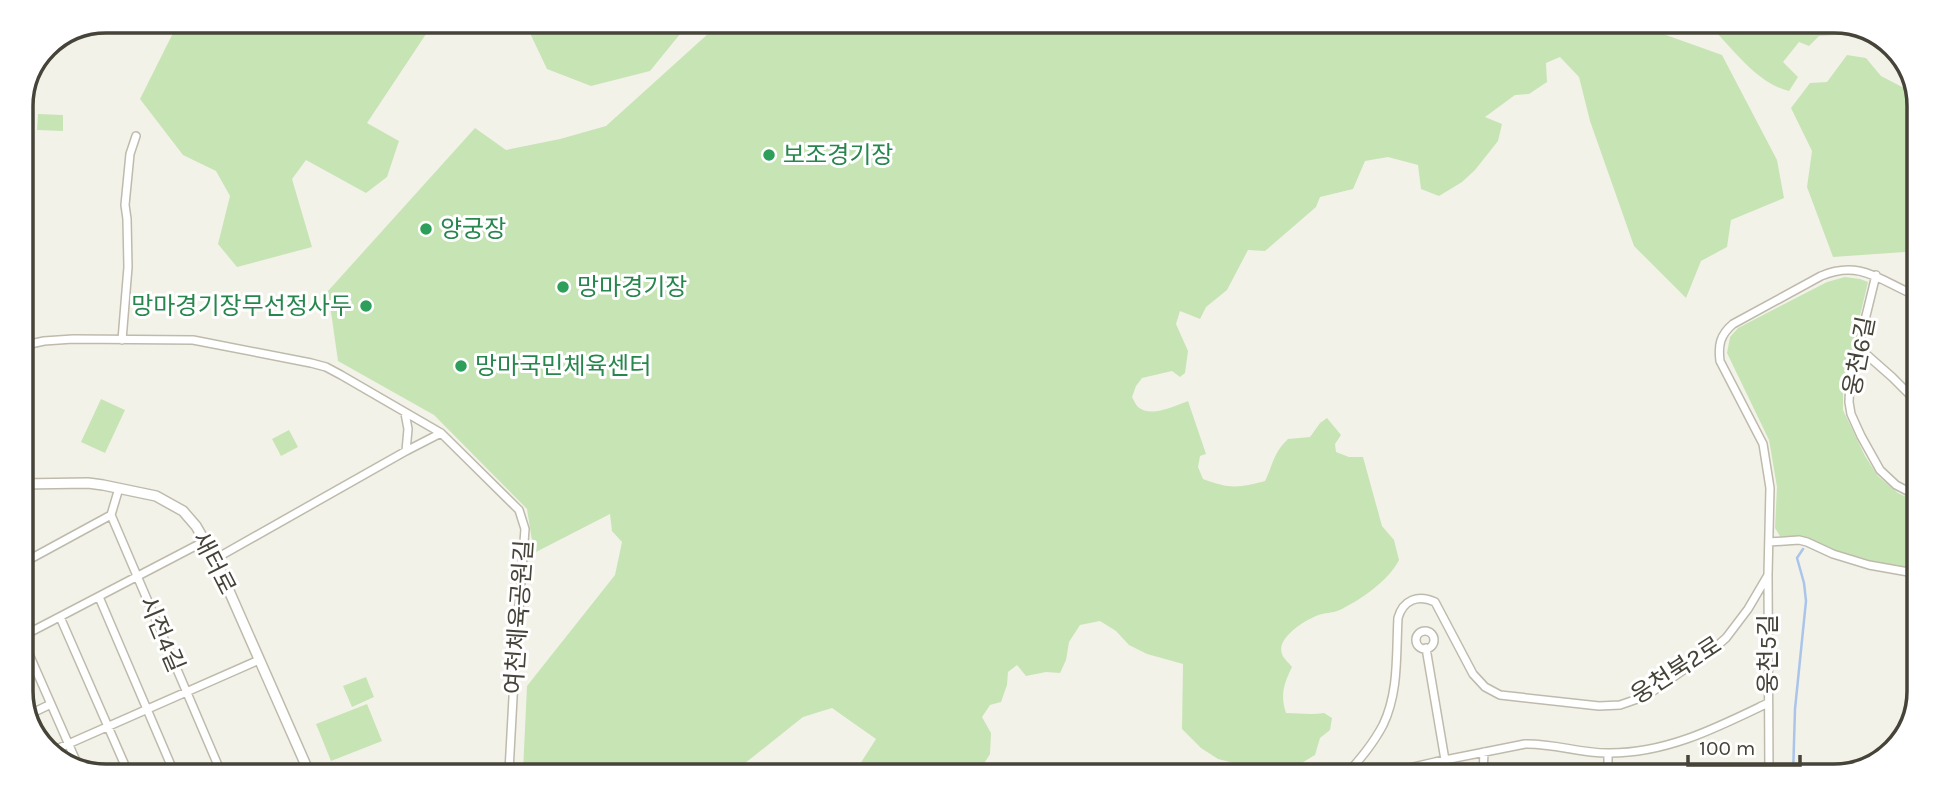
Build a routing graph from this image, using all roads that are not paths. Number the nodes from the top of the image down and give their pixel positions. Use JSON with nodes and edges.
{"nodes":[{"id":1,"x":136,"y":136,"type":"dead end"},
{"id":2,"x":1876,"y":275,"type":"junction"},
{"id":3,"x":1907,"y":291,"type":"edge"},
{"id":4,"x":122,"y":340,"type":"junction"},
{"id":5,"x":33,"y":343,"type":"edge"},
{"id":6,"x":1859,"y":348,"type":"junction"},
{"id":7,"x":1907,"y":392,"type":"edge"},
{"id":8,"x":405,"y":413,"type":"junction"},
{"id":9,"x":441,"y":433,"type":"junction"},
{"id":10,"x":405,"y":451,"type":"junction"},
{"id":11,"x":33,"y":484,"type":"edge"},
{"id":12,"x":119,"y":488,"type":"junction"},
{"id":13,"x":1907,"y":491,"type":"edge"},
{"id":14,"x":111,"y":515,"type":"junction"},
{"id":15,"x":205,"y":541,"type":"junction"},
{"id":16,"x":1769,"y":542,"type":"junction"},
{"id":17,"x":33,"y":557,"type":"edge"},
{"id":18,"x":215,"y":559,"type":"junction"},
{"id":19,"x":1907,"y":572,"type":"edge"},
{"id":20,"x":1768,"y":575,"type":"junction"},
{"id":21,"x":137,"y":577,"type":"junction"},
{"id":22,"x":99,"y":597,"type":"junction"},
{"id":23,"x":60,"y":617,"type":"junction"},
{"id":24,"x":33,"y":631,"type":"edge"},
{"id":25,"x":1426,"y":648,"type":"dead end"},
{"id":26,"x":259,"y":660,"type":"junction"},
{"id":27,"x":33,"y":664,"type":"edge"},
{"id":28,"x":186,"y":692,"type":"junction"},
{"id":29,"x":1768,"y":703,"type":"junction"},
{"id":30,"x":51,"y":704,"type":"junction"},
{"id":31,"x":147,"y":709,"type":"junction"},
{"id":32,"x":36,"y":711,"type":"edge"},
{"id":33,"x":108,"y":726,"type":"junction"},
{"id":34,"x":68,"y":744,"type":"junction"},
{"id":35,"x":60,"y":747,"type":"edge"},
{"id":36,"x":1484,"y":752,"type":"junction"},
{"id":37,"x":1608,"y":753,"type":"junction"},
{"id":38,"x":73,"y":756,"type":"edge"},
{"id":39,"x":1359,"y":760,"type":"junction"},
{"id":40,"x":1445,"y":760,"type":"junction"},
{"id":41,"x":124,"y":764,"type":"edge"},
{"id":42,"x":170,"y":764,"type":"edge"},
{"id":43,"x":217,"y":764,"type":"edge"},
{"id":44,"x":305,"y":764,"type":"edge"},
{"id":45,"x":509,"y":764,"type":"edge"},
{"id":46,"x":1356,"y":764,"type":"edge"},
{"id":47,"x":1358,"y":764,"type":"edge"},
{"id":48,"x":1427,"y":764,"type":"edge"},
{"id":49,"x":1483,"y":764,"type":"edge"},
{"id":50,"x":1608,"y":764,"type":"edge"},
{"id":51,"x":1769,"y":764,"type":"edge"}],
"edges":[{"from":1,"to":4,"type":"street"},
{"from":2,"to":3,"type":"street","name":"웅천북2로"},
{"from":2,"to":6,"type":"street","name":"웅천6길"},
{"from":2,"to":16,"type":"street","name":"웅천북2로"},
{"from":4,"to":5,"type":"street","name":"여천체육공원길"},
{"from":4,"to":8,"type":"street","name":"여천체육공원길"},
{"from":6,"to":7,"type":"street"},
{"from":6,"to":13,"type":"street","name":"웅천6길"},
{"from":8,"to":9,"type":"street","name":"여천체육공원길"},
{"from":8,"to":10,"type":"street"},
{"from":9,"to":10,"type":"street"},
{"from":9,"to":45,"type":"street","name":"여천체육공원길"},
{"from":10,"to":18,"type":"street"},
{"from":11,"to":12,"type":"street","name":"새터로"},
{"from":12,"to":14,"type":"street"},
{"from":12,"to":15,"type":"street","name":"새터로"},
{"from":14,"to":17,"type":"street"},
{"from":14,"to":21,"type":"street","name":"시전4길"},
{"from":15,"to":18,"type":"street","name":"새터로"},
{"from":15,"to":21,"type":"street"},
{"from":16,"to":19,"type":"street"},
{"from":16,"to":20,"type":"street","name":"웅천북2로"},
{"from":18,"to":26,"type":"street","name":"새터로"},
{"from":20,"to":29,"type":"street","name":"웅천5길"},
{"from":20,"to":39,"type":"street","name":"웅천북2로"},
{"from":21,"to":22,"type":"street"},
{"from":21,"to":28,"type":"street","name":"시전4길"},
{"from":22,"to":23,"type":"street"},
{"from":22,"to":31,"type":"street","name":"시전4길"},
{"from":23,"to":24,"type":"street"},
{"from":23,"to":33,"type":"street"},
{"from":25,"to":40,"type":"street"},
{"from":26,"to":28,"type":"street","name":"시전4길"},
{"from":26,"to":44,"type":"street","name":"새터로"},
{"from":27,"to":30,"type":"street"},
{"from":28,"to":31,"type":"street","name":"시전4길"},
{"from":28,"to":43,"type":"street"},
{"from":29,"to":37,"type":"street"},
{"from":29,"to":51,"type":"street","name":"웅천5길"},
{"from":30,"to":32,"type":"street"},
{"from":30,"to":34,"type":"street"},
{"from":31,"to":33,"type":"street","name":"시전4길"},
{"from":31,"to":42,"type":"street"},
{"from":33,"to":34,"type":"street","name":"시전4길"},
{"from":33,"to":41,"type":"street"},
{"from":34,"to":35,"type":"street","name":"시전4길"},
{"from":34,"to":38,"type":"street"},
{"from":36,"to":37,"type":"street"},
{"from":36,"to":40,"type":"street"},
{"from":36,"to":49,"type":"street"},
{"from":37,"to":50,"type":"street"},
{"from":39,"to":46,"type":"street","name":"웅천북2로"},
{"from":39,"to":47,"type":"street"},
{"from":40,"to":48,"type":"street"}]}
